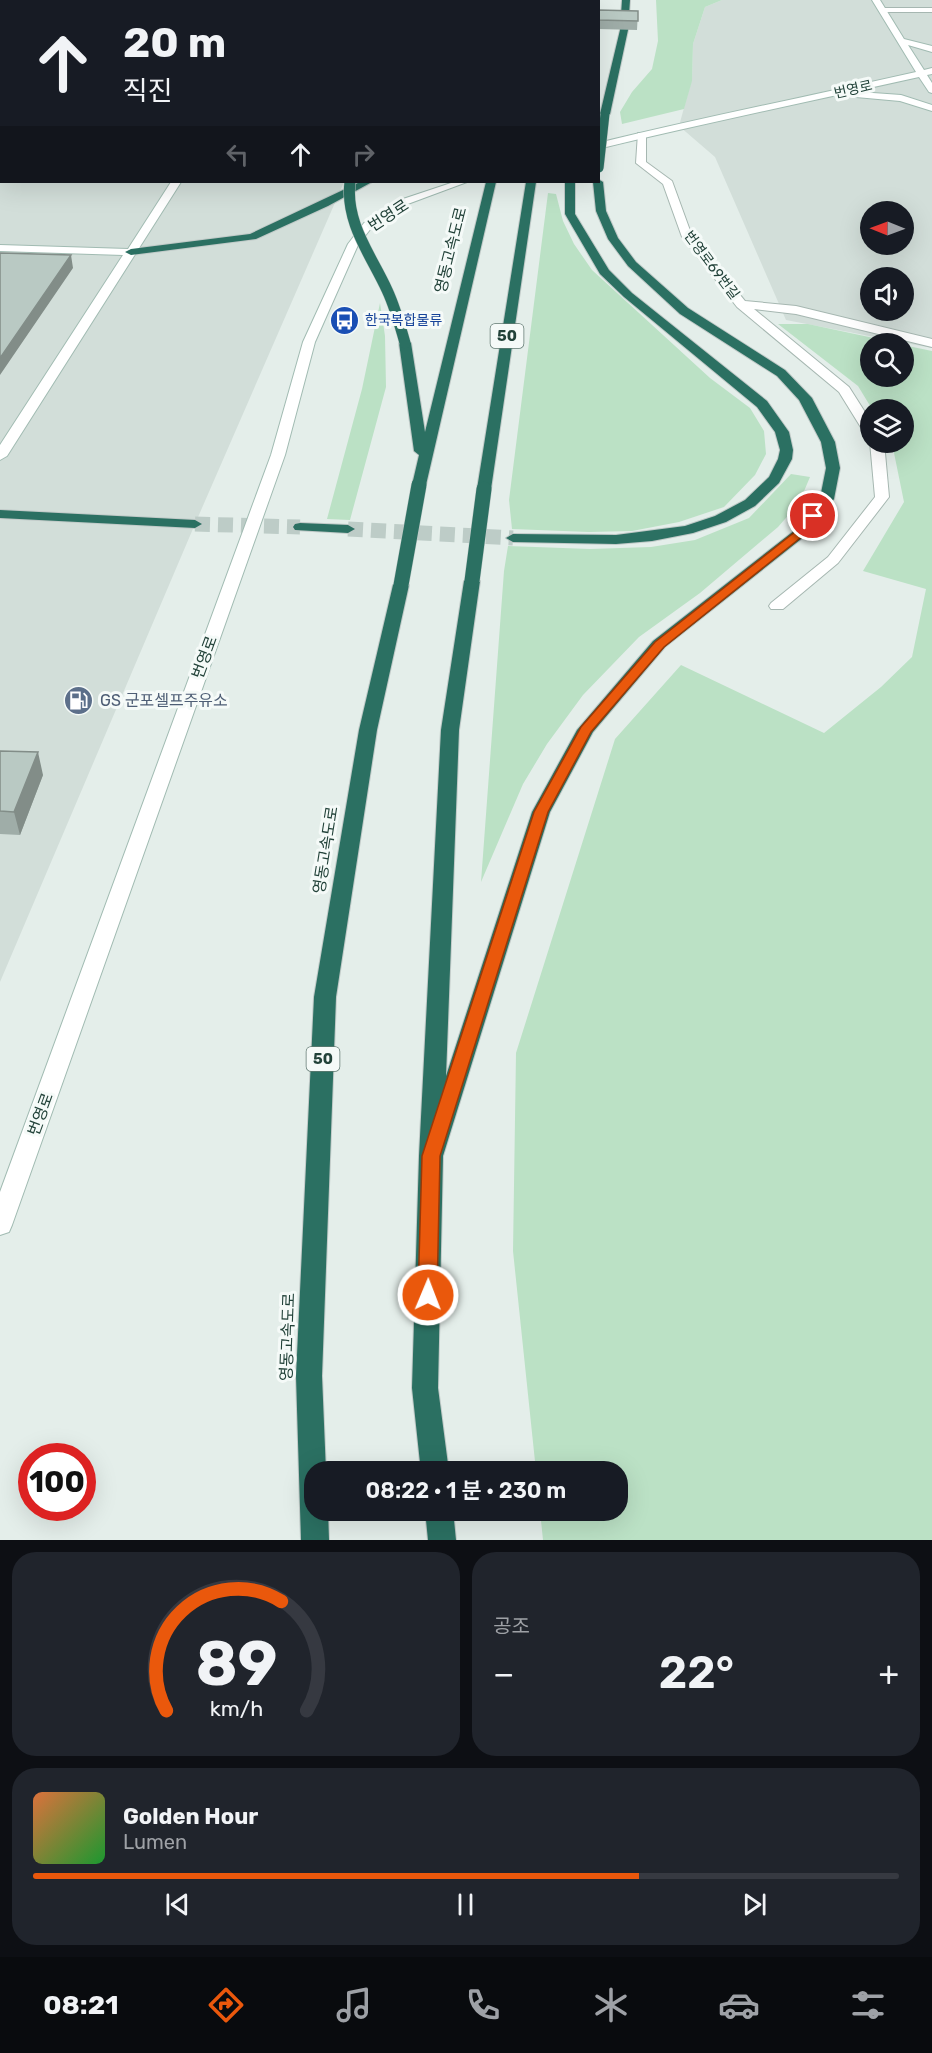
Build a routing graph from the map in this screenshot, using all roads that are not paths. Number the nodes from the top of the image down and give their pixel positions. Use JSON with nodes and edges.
{"nodes":[{"id":1,"x":626,"y":0,"type":"edge"},
{"id":2,"x":876,"y":0,"type":"edge"},
{"id":3,"x":883,"y":10,"type":"junction"},
{"id":4,"x":932,"y":10,"type":"edge"},
{"id":5,"x":902,"y":41,"type":"junction"},
{"id":6,"x":932,"y":50,"type":"edge"},
{"id":7,"x":927,"y":73,"type":"edge"},
{"id":8,"x":932,"y":90,"type":"edge"},
{"id":9,"x":824,"y":96,"type":"junction"},
{"id":10,"x":932,"y":108,"type":"edge"},
{"id":11,"x":641,"y":135,"type":"junction"},
{"id":12,"x":600,"y":145,"type":"edge"},
{"id":13,"x":600,"y":159,"type":"edge"},
{"id":14,"x":175,"y":183,"type":"edge"},
{"id":15,"x":350,"y":183,"type":"edge"},
{"id":16,"x":365,"y":183,"type":"edge"},
{"id":17,"x":459,"y":183,"type":"edge"},
{"id":18,"x":531,"y":183,"type":"edge"},
{"id":19,"x":570,"y":183,"type":"edge"},
{"id":20,"x":598,"y":183,"type":"edge"},
{"id":21,"x":490,"y":187,"type":"edge"},
{"id":22,"x":0,"y":248,"type":"edge"},
{"id":23,"x":130,"y":252,"type":"junction"},
{"id":24,"x":741,"y":304,"type":"junction"},
{"id":25,"x":932,"y":343,"type":"edge"},
{"id":26,"x":860,"y":415,"type":"edge"},
{"id":27,"x":878,"y":453,"type":"edge"},
{"id":28,"x":0,"y":456,"type":"edge"},
{"id":29,"x":423,"y":463,"type":"junction"},
{"id":30,"x":0,"y":514,"type":"edge"},
{"id":31,"x":195,"y":524,"type":"tunnel mouth"},
{"id":32,"x":300,"y":527,"type":"tunnel mouth"},
{"id":33,"x":348,"y":529,"type":"tunnel mouth"},
{"id":34,"x":513,"y":538,"type":"tunnel mouth"},
{"id":35,"x":777,"y":606,"type":"dead end"},
{"id":36,"x":431,"y":1156,"type":"junction"},
{"id":37,"x":0,"y":1225,"type":"edge"},
{"id":38,"x":434,"y":1461,"type":"edge"},
{"id":39,"x":440,"y":1521,"type":"edge"},
{"id":40,"x":315,"y":1540,"type":"edge"},
{"id":41,"x":442,"y":1540,"type":"edge"}],
"edges":[{"from":1,"to":13,"type":"highway","bridge":true},
{"from":2,"to":3,"type":"street"},
{"from":3,"to":4,"type":"street"},
{"from":3,"to":5,"type":"street"},
{"from":5,"to":6,"type":"street"},
{"from":5,"to":7,"type":"street"},
{"from":7,"to":8,"type":"street"},
{"from":7,"to":9,"type":"street","name":"번영로"},
{"from":9,"to":10,"type":"street"},
{"from":9,"to":11,"type":"street","name":"번영로"},
{"from":11,"to":12,"type":"street","name":"번영로"},
{"from":11,"to":24,"type":"street","name":"번영로69번길"},
{"from":14,"to":23,"type":"street"},
{"from":15,"to":29,"type":"highway","bridge":true},
{"from":16,"to":23,"type":"highway"},
{"from":17,"to":37,"type":"street","name":"번영로"},
{"from":18,"to":36,"type":"highway","number":"50","bridge":true},
{"from":19,"to":34,"type":"highway"},
{"from":20,"to":36,"type":"highway"},
{"from":21,"to":29,"type":"highway","name":"영동고속도로","number":"50"},
{"from":22,"to":23,"type":"street"},
{"from":23,"to":28,"type":"street"},
{"from":24,"to":25,"type":"street","name":"번영로69번길"},
{"from":24,"to":26,"type":"street","name":"번영로69번길"},
{"from":27,"to":35,"type":"street"},
{"from":29,"to":40,"type":"highway","name":"영동고속도로","number":"50","bridge":true},
{"from":30,"to":31,"type":"highway"},
{"from":32,"to":33,"type":"highway"},
{"from":36,"to":38,"type":"highway","number":"50"},
{"from":39,"to":41,"type":"highway"}]}
